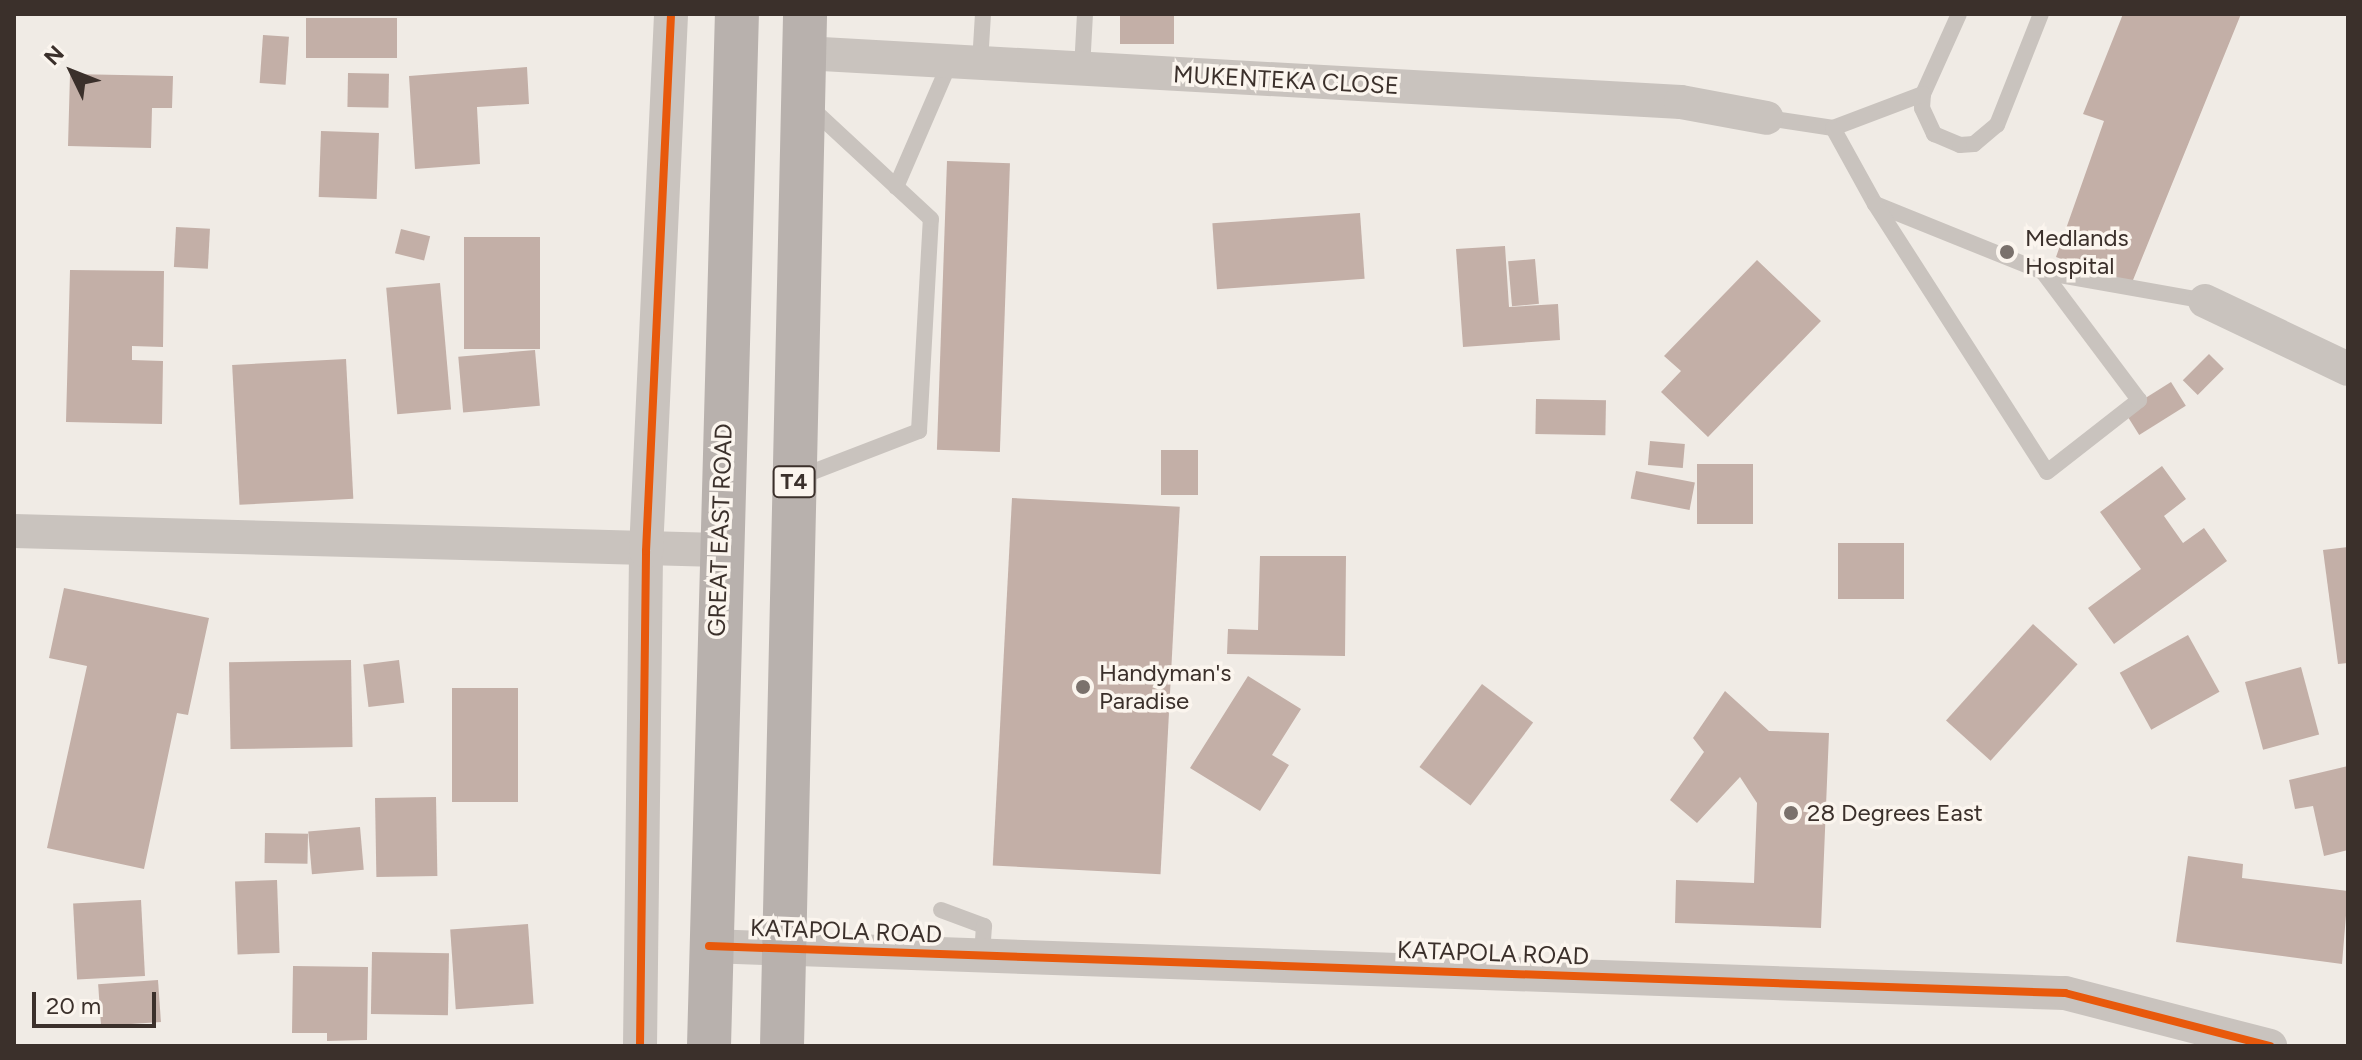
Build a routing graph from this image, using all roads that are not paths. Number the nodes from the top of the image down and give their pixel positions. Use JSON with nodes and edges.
{"nodes":[{"id":1,"x":671,"y":14,"type":"edge"},
{"id":2,"x":737,"y":14,"type":"edge"},
{"id":3,"x":983,"y":14,"type":"edge"},
{"id":4,"x":1085,"y":14,"type":"edge"},
{"id":5,"x":1959,"y":14,"type":"edge"},
{"id":6,"x":2041,"y":14,"type":"edge"},
{"id":7,"x":805,"y":34,"type":"edge"},
{"id":8,"x":965,"y":62,"type":"junction"},
{"id":9,"x":1082,"y":69,"type":"junction"},
{"id":10,"x":1923,"y":94,"type":"junction"},
{"id":11,"x":805,"y":103,"type":"junction"},
{"id":12,"x":1767,"y":118,"type":"joint"},
{"id":13,"x":1833,"y":128,"type":"junction"},
{"id":14,"x":896,"y":187,"type":"junction"},
{"id":15,"x":1875,"y":204,"type":"junction"},
{"id":16,"x":2043,"y":272,"type":"junction"},
{"id":17,"x":2205,"y":301,"type":"joint"},
{"id":18,"x":2348,"y":369,"type":"edge"},
{"id":19,"x":794,"y":479,"type":"junction"},
{"id":20,"x":14,"y":531,"type":"edge"},
{"id":21,"x":719,"y":550,"type":"junction"},
{"id":22,"x":646,"y":551,"type":"junction"},
{"id":23,"x":941,"y":910,"type":"dead end"},
{"id":24,"x":709,"y":946,"type":"junction"},
{"id":25,"x":782,"y":949,"type":"junction"},
{"id":26,"x":982,"y":955,"type":"junction"},
{"id":27,"x":640,"y":1046,"type":"edge"},
{"id":28,"x":709,"y":1046,"type":"edge"},
{"id":29,"x":782,"y":1046,"type":"edge"},
{"id":30,"x":2270,"y":1046,"type":"edge"}],
"edges":[{"from":1,"to":22,"type":"street"},
{"from":2,"to":21,"type":"main road","name":"GREAT EAST ROAD"},
{"from":3,"to":8,"type":"lane"},
{"from":4,"to":9,"type":"lane"},
{"from":5,"to":10,"type":"lane"},
{"from":6,"to":10,"type":"lane"},
{"from":7,"to":8,"type":"street","name":"MUKENTEKA CLOSE"},
{"from":7,"to":11,"type":"main road","number":"T4"},
{"from":8,"to":9,"type":"street","name":"MUKENTEKA CLOSE"},
{"from":8,"to":14,"type":"lane"},
{"from":9,"to":12,"type":"street","name":"MUKENTEKA CLOSE"},
{"from":10,"to":13,"type":"lane"},
{"from":11,"to":14,"type":"lane"},
{"from":11,"to":19,"type":"main road","number":"T4"},
{"from":12,"to":13,"type":"lane"},
{"from":13,"to":15,"type":"lane"},
{"from":14,"to":19,"type":"lane"},
{"from":15,"to":16,"type":"lane"},
{"from":15,"to":16,"type":"lane"},
{"from":16,"to":17,"type":"lane"},
{"from":17,"to":18,"type":"street"},
{"from":19,"to":25,"type":"main road","number":"T4"},
{"from":20,"to":22,"type":"street"},
{"from":21,"to":22,"type":"street"},
{"from":21,"to":24,"type":"main road","name":"GREAT EAST ROAD"},
{"from":22,"to":27,"type":"street"},
{"from":23,"to":26,"type":"lane"},
{"from":24,"to":25,"type":"street","name":"KATAPOLA ROAD"},
{"from":24,"to":28,"type":"main road","name":"GREAT EAST ROAD"},
{"from":25,"to":26,"type":"street","name":"KATAPOLA ROAD"},
{"from":25,"to":29,"type":"main road","number":"T4"},
{"from":26,"to":30,"type":"street","name":"KATAPOLA ROAD"}]}
